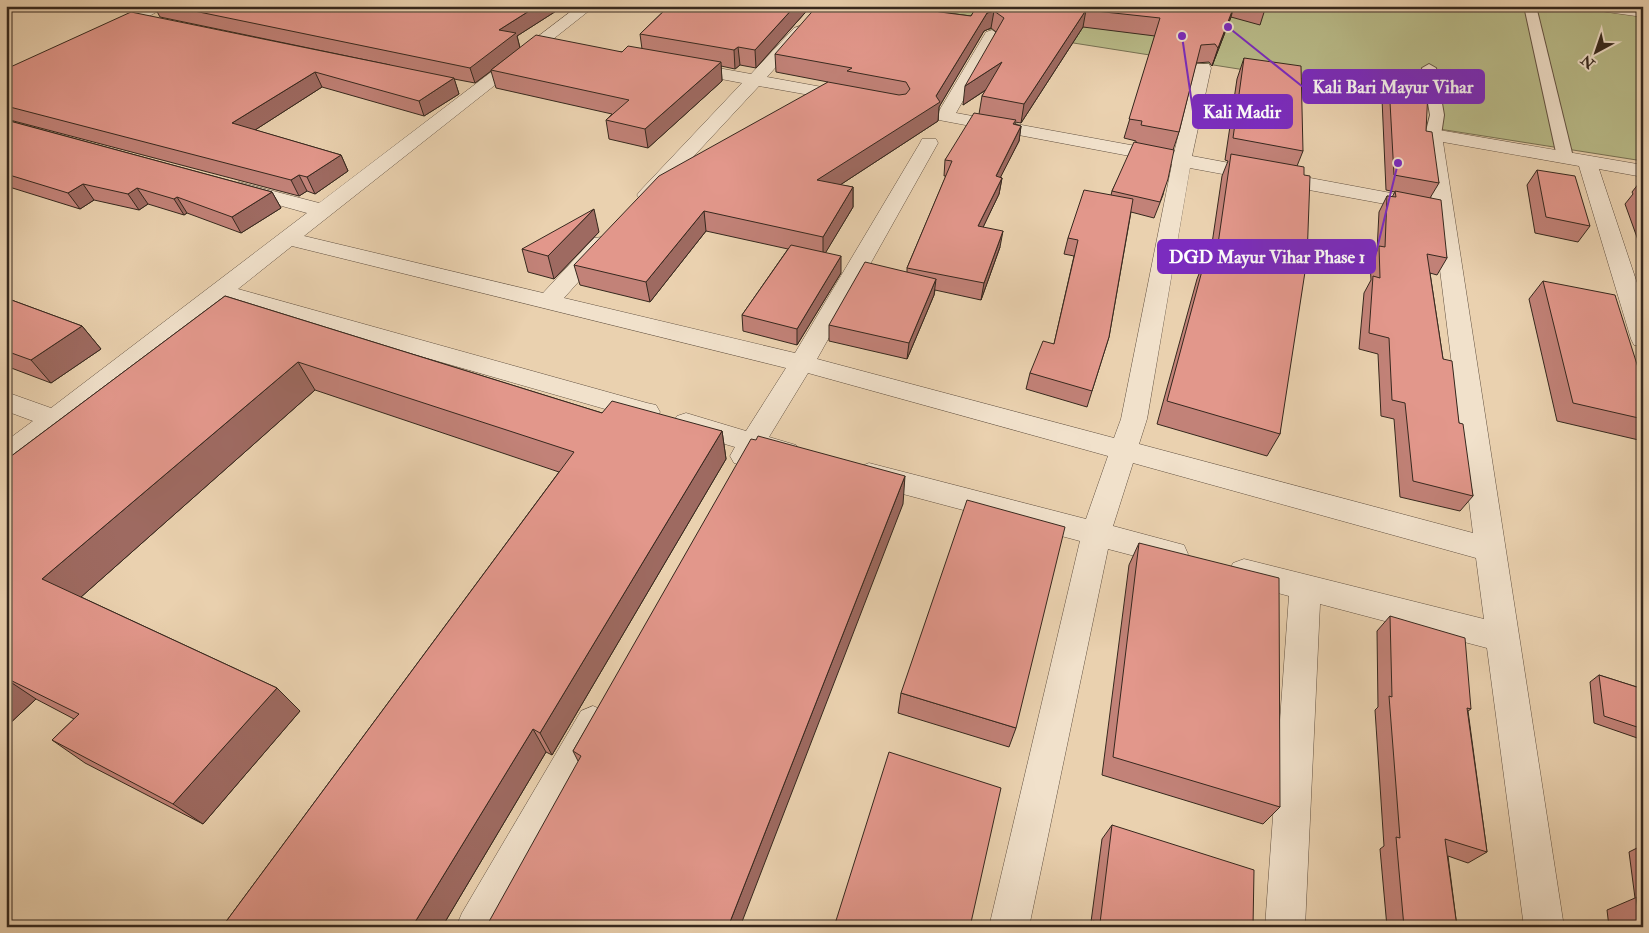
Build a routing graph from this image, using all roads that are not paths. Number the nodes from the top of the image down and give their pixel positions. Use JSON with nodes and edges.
{"nodes":[{"id":1,"x":161,"y":6,"type":"edge"},
{"id":2,"x":588,"y":6,"type":"edge"},
{"id":3,"x":1530,"y":6,"type":"edge"},
{"id":4,"x":1600,"y":6,"type":"edge"},
{"id":5,"x":1643,"y":12,"type":"edge"},
{"id":6,"x":814,"y":15,"type":"edge"},
{"id":7,"x":134,"y":19,"type":"junction"},
{"id":8,"x":164,"y":25,"type":"edge"},
{"id":9,"x":992,"y":34,"type":"edge"},
{"id":10,"x":100,"y":36,"type":"edge"},
{"id":11,"x":665,"y":64,"type":"edge"},
{"id":12,"x":1203,"y":68,"type":"edge"},
{"id":13,"x":1429,"y":68,"type":"dead end"},
{"id":14,"x":757,"y":80,"type":"junction"},
{"id":15,"x":454,"y":86,"type":"edge"},
{"id":16,"x":479,"y":91,"type":"junction"},
{"id":17,"x":870,"y":101,"type":"edge"},
{"id":18,"x":1433,"y":135,"type":"junction"},
{"id":19,"x":929,"y":143,"type":"dead end"},
{"id":20,"x":1565,"y":157,"type":"junction"},
{"id":21,"x":1182,"y":160,"type":"junction"},
{"id":22,"x":1587,"y":161,"type":"junction"},
{"id":23,"x":1643,"y":171,"type":"edge"},
{"id":24,"x":226,"y":185,"type":"edge"},
{"id":25,"x":637,"y":207,"type":"edge"},
{"id":26,"x":1442,"y":209,"type":"junction"},
{"id":27,"x":324,"y":211,"type":"junction"},
{"id":28,"x":616,"y":228,"type":"edge"},
{"id":29,"x":288,"y":239,"type":"junction"},
{"id":30,"x":220,"y":291,"type":"junction"},
{"id":31,"x":549,"y":301,"type":"junction"},
{"id":32,"x":1643,"y":339,"type":"edge"},
{"id":33,"x":802,"y":363,"type":"junction"},
{"id":34,"x":6,"y":401,"type":"edge"},
{"id":35,"x":54,"y":419,"type":"junction"},
{"id":36,"x":752,"y":442,"type":"junction"},
{"id":37,"x":1123,"y":451,"type":"junction"},
{"id":38,"x":6,"y":456,"type":"edge"},
{"id":39,"x":810,"y":458,"type":"edge"},
{"id":40,"x":848,"y":468,"type":"edge"},
{"id":41,"x":733,"y":477,"type":"edge"},
{"id":42,"x":1096,"y":534,"type":"junction"},
{"id":43,"x":1490,"y":550,"type":"junction"},
{"id":44,"x":1305,"y":588,"type":"junction"},
{"id":45,"x":1502,"y":638,"type":"junction"},
{"id":46,"x":609,"y":693,"type":"edge"},
{"id":47,"x":476,"y":927,"type":"edge"},
{"id":48,"x":1009,"y":927,"type":"edge"},
{"id":49,"x":1285,"y":927,"type":"edge"},
{"id":50,"x":1544,"y":927,"type":"edge"}],
"edges":[{"from":1,"to":7,"type":"street"},
{"from":2,"to":16,"type":"street"},
{"from":3,"to":20,"type":"lane"},
{"from":4,"to":5,"type":"street"},
{"from":6,"to":14,"type":"street"},
{"from":7,"to":8,"type":"street"},
{"from":7,"to":10,"type":"street"},
{"from":9,"to":21,"type":"street"},
{"from":11,"to":14,"type":"street"},
{"from":12,"to":21,"type":"street"},
{"from":13,"to":18,"type":"lane"},
{"from":14,"to":17,"type":"street"},
{"from":14,"to":25,"type":"street"},
{"from":15,"to":16,"type":"street"},
{"from":16,"to":27,"type":"street"},
{"from":18,"to":20,"type":"street"},
{"from":18,"to":26,"type":"street"},
{"from":19,"to":33,"type":"street"},
{"from":20,"to":22,"type":"street"},
{"from":21,"to":26,"type":"street"},
{"from":21,"to":37,"type":"street"},
{"from":22,"to":23,"type":"street"},
{"from":22,"to":32,"type":"street"},
{"from":24,"to":27,"type":"street"},
{"from":26,"to":43,"type":"street"},
{"from":27,"to":29,"type":"street"},
{"from":28,"to":31,"type":"street"},
{"from":29,"to":30,"type":"street"},
{"from":29,"to":31,"type":"street"},
{"from":30,"to":35,"type":"street"},
{"from":30,"to":36,"type":"street"},
{"from":31,"to":33,"type":"street"},
{"from":33,"to":36,"type":"street"},
{"from":33,"to":37,"type":"street"},
{"from":34,"to":35,"type":"street"},
{"from":35,"to":38,"type":"street"},
{"from":36,"to":39,"type":"street"},
{"from":36,"to":41,"type":"street"},
{"from":37,"to":42,"type":"street"},
{"from":37,"to":43,"type":"street"},
{"from":40,"to":42,"type":"street"},
{"from":42,"to":44,"type":"street"},
{"from":42,"to":48,"type":"street"},
{"from":43,"to":45,"type":"street"},
{"from":44,"to":45,"type":"street"},
{"from":44,"to":49,"type":"street"},
{"from":45,"to":50,"type":"street"},
{"from":46,"to":47,"type":"street"}]}
